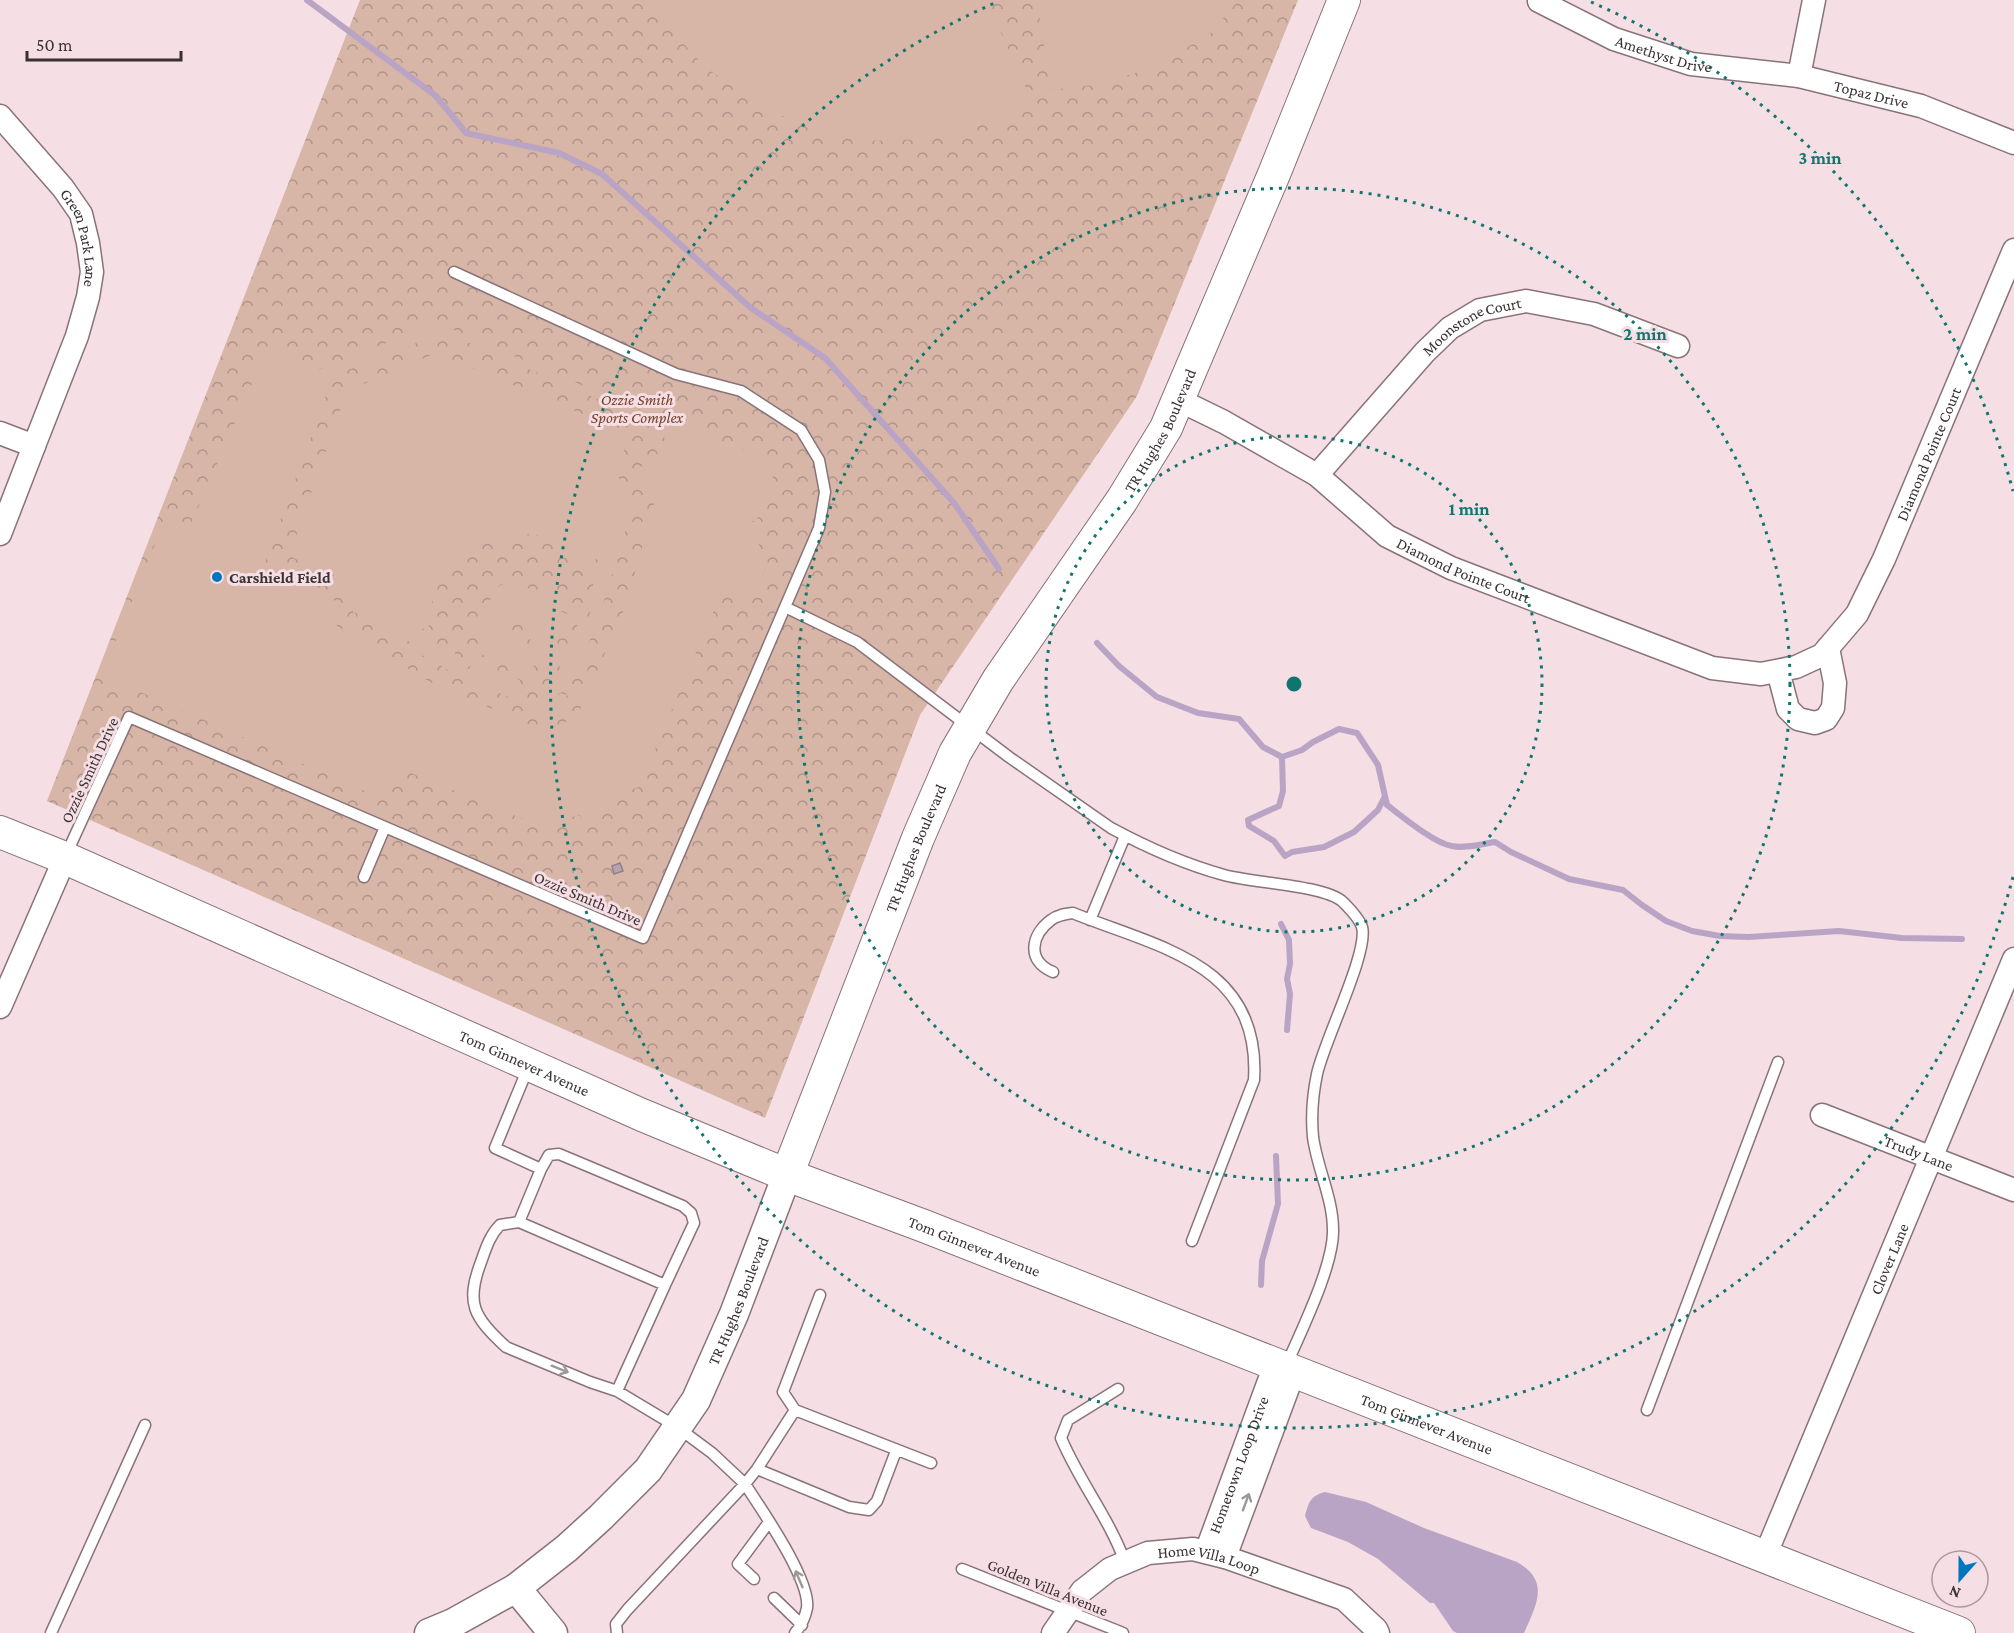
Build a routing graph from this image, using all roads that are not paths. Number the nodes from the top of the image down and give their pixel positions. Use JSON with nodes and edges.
{"nodes":[{"id":1,"x":1344,"y":0,"type":"edge"},
{"id":2,"x":1814,"y":0,"type":"edge"},
{"id":3,"x":1539,"y":1,"type":"edge"},
{"id":4,"x":1799,"y":76,"type":"junction"},
{"id":5,"x":0,"y":116,"type":"edge"},
{"id":6,"x":2014,"y":143,"type":"edge"},
{"id":7,"x":2014,"y":250,"type":"edge"},
{"id":8,"x":454,"y":272,"type":"dead end"},
{"id":9,"x":1678,"y":346,"type":"dead end"},
{"id":10,"x":1179,"y":400,"type":"junction"},
{"id":11,"x":0,"y":433,"type":"edge"},
{"id":12,"x":34,"y":446,"type":"junction"},
{"id":13,"x":1317,"y":475,"type":"junction"},
{"id":14,"x":0,"y":534,"type":"edge"},
{"id":15,"x":785,"y":607,"type":"junction"},
{"id":16,"x":1828,"y":648,"type":"junction"},
{"id":17,"x":1778,"y":671,"type":"junction"},
{"id":18,"x":970,"y":726,"type":"junction"},
{"id":19,"x":385,"y":827,"type":"junction"},
{"id":20,"x":0,"y":832,"type":"edge"},
{"id":21,"x":1125,"y":836,"type":"junction"},
{"id":22,"x":65,"y":858,"type":"junction"},
{"id":23,"x":364,"y":877,"type":"dead end"},
{"id":24,"x":1090,"y":920,"type":"junction"},
{"id":25,"x":2014,"y":959,"type":"edge"},
{"id":26,"x":1053,"y":972,"type":"dead end"},
{"id":27,"x":0,"y":1007,"type":"edge"},
{"id":28,"x":1778,"y":1062,"type":"dead end"},
{"id":29,"x":529,"y":1065,"type":"junction"},
{"id":30,"x":1822,"y":1115,"type":"dead end"},
{"id":31,"x":1930,"y":1158,"type":"junction"},
{"id":32,"x":541,"y":1169,"type":"junction"},
{"id":33,"x":787,"y":1175,"type":"junction"},
{"id":34,"x":2014,"y":1190,"type":"edge"},
{"id":35,"x":519,"y":1222,"type":"junction"},
{"id":36,"x":1192,"y":1241,"type":"dead end"},
{"id":37,"x":665,"y":1286,"type":"junction"},
{"id":38,"x":820,"y":1295,"type":"dead end"},
{"id":39,"x":1285,"y":1368,"type":"junction"},
{"id":40,"x":1118,"y":1389,"type":"dead end"},
{"id":41,"x":617,"y":1391,"type":"junction"},
{"id":42,"x":795,"y":1410,"type":"junction"},
{"id":43,"x":1647,"y":1410,"type":"dead end"},
{"id":44,"x":145,"y":1425,"type":"dead end"},
{"id":45,"x":677,"y":1427,"type":"junction"},
{"id":46,"x":896,"y":1450,"type":"junction"},
{"id":47,"x":930,"y":1463,"type":"dead end"},
{"id":48,"x":757,"y":1469,"type":"junction"},
{"id":49,"x":746,"y":1484,"type":"junction"},
{"id":50,"x":769,"y":1522,"type":"junction"},
{"id":51,"x":1216,"y":1554,"type":"junction"},
{"id":52,"x":1765,"y":1556,"type":"junction"},
{"id":53,"x":1125,"y":1562,"type":"junction"},
{"id":54,"x":962,"y":1569,"type":"dead end"},
{"id":55,"x":754,"y":1579,"type":"dead end"},
{"id":56,"x":516,"y":1588,"type":"junction"},
{"id":57,"x":774,"y":1598,"type":"dead end"},
{"id":58,"x":1068,"y":1612,"type":"junction"},
{"id":59,"x":798,"y":1629,"type":"edge"},
{"id":60,"x":51,"y":1633,"type":"edge"},
{"id":61,"x":429,"y":1633,"type":"edge"},
{"id":62,"x":553,"y":1633,"type":"edge"},
{"id":63,"x":617,"y":1633,"type":"edge"},
{"id":64,"x":1053,"y":1633,"type":"edge"},
{"id":65,"x":1123,"y":1633,"type":"edge"},
{"id":66,"x":1378,"y":1633,"type":"edge"},
{"id":67,"x":1959,"y":1633,"type":"edge"}],
"edges":[{"from":1,"to":10,"type":"main road","name":"TR Hughes Boulevard"},
{"from":2,"to":4,"type":"street"},
{"from":3,"to":4,"type":"street","name":"Amethyst Drive"},
{"from":4,"to":6,"type":"street","name":"Topaz Drive"},
{"from":5,"to":12,"type":"street","name":"Green Park Lane"},
{"from":7,"to":16,"type":"street","name":"Diamond Pointe Court"},
{"from":8,"to":15,"type":"lane"},
{"from":9,"to":13,"type":"street","name":"Moonstone Court"},
{"from":10,"to":13,"type":"street","name":"Diamond Pointe Court"},
{"from":10,"to":18,"type":"main road","name":"TR Hughes Boulevard"},
{"from":11,"to":12,"type":"street"},
{"from":12,"to":14,"type":"street","name":"Green Park Lane"},
{"from":13,"to":17,"type":"street","name":"Diamond Pointe Court"},
{"from":15,"to":18,"type":"lane"},
{"from":15,"to":19,"type":"lane","name":"Ozzie Smith Drive"},
{"from":16,"to":17,"type":"street","name":"Diamond Pointe Court"},
{"from":16,"to":17,"type":"street"},
{"from":18,"to":21,"type":"lane"},
{"from":18,"to":33,"type":"main road","name":"TR Hughes Boulevard"},
{"from":19,"to":22,"type":"lane","name":"Ozzie Smith Drive"},
{"from":19,"to":23,"type":"lane"},
{"from":20,"to":22,"type":"main road","name":"Tom Ginnever Avenue"},
{"from":21,"to":24,"type":"lane"},
{"from":21,"to":39,"type":"lane"},
{"from":22,"to":27,"type":"street"},
{"from":22,"to":29,"type":"main road","name":"Tom Ginnever Avenue"},
{"from":24,"to":26,"type":"lane"},
{"from":24,"to":36,"type":"lane"},
{"from":25,"to":31,"type":"street","name":"Clover Lane"},
{"from":28,"to":43,"type":"lane"},
{"from":29,"to":32,"type":"lane"},
{"from":29,"to":33,"type":"main road","name":"Tom Ginnever Avenue"},
{"from":30,"to":31,"type":"street","name":"Trudy Lane"},
{"from":31,"to":34,"type":"street","name":"Trudy Lane"},
{"from":31,"to":52,"type":"street","name":"Clover Lane"},
{"from":32,"to":35,"type":"lane"},
{"from":32,"to":37,"type":"lane"},
{"from":33,"to":39,"type":"main road","name":"Tom Ginnever Avenue"},
{"from":33,"to":45,"type":"street","name":"TR Hughes Boulevard"},
{"from":35,"to":37,"type":"lane"},
{"from":35,"to":41,"type":"lane","one_way":true},
{"from":37,"to":41,"type":"lane"},
{"from":38,"to":42,"type":"lane"},
{"from":39,"to":51,"type":"street","name":"Hometown Loop Drive"},
{"from":39,"to":52,"type":"main road","name":"Tom Ginnever Avenue"},
{"from":40,"to":53,"type":"lane"},
{"from":41,"to":45,"type":"lane"},
{"from":42,"to":46,"type":"lane"},
{"from":42,"to":48,"type":"lane"},
{"from":44,"to":60,"type":"lane"},
{"from":45,"to":49,"type":"lane"},
{"from":45,"to":56,"type":"street","name":"TR Hughes Boulevard"},
{"from":46,"to":47,"type":"lane"},
{"from":46,"to":48,"type":"lane"},
{"from":48,"to":49,"type":"lane"},
{"from":49,"to":50,"type":"lane"},
{"from":49,"to":63,"type":"lane"},
{"from":50,"to":55,"type":"lane"},
{"from":59,"to":50,"type":"lane","one_way":true},
{"from":51,"to":53,"type":"street","name":"Home Villa Loop"},
{"from":51,"to":66,"type":"street","name":"Home Villa Loop"},
{"from":52,"to":67,"type":"main road","name":"Tom Ginnever Avenue"},
{"from":53,"to":58,"type":"street","name":"Home Villa Loop"},
{"from":54,"to":58,"type":"lane","name":"Golden Villa Avenue"},
{"from":56,"to":61,"type":"street","name":"TR Hughes Boulevard"},
{"from":56,"to":62,"type":"street"},
{"from":57,"to":59,"type":"lane"},
{"from":58,"to":64,"type":"street","name":"Home Villa Loop"},
{"from":58,"to":65,"type":"lane","name":"Golden Villa Avenue"}]}
